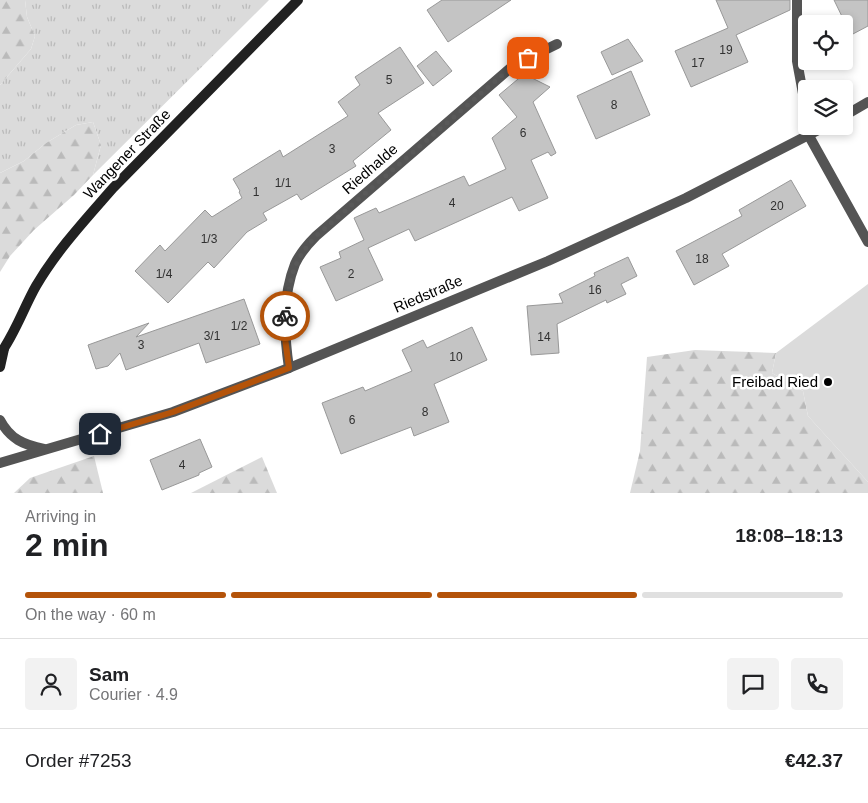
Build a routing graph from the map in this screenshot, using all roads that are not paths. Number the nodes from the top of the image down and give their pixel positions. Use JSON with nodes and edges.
{"nodes":[{"id":1,"x":298,"y":0,"type":"edge"},
{"id":2,"x":797,"y":0,"type":"edge"},
{"id":3,"x":558,"y":44,"type":"dead end"},
{"id":4,"x":800,"y":80,"type":"edge"},
{"id":5,"x":868,"y":102,"type":"edge"},
{"id":6,"x":853,"y":111,"type":"edge"},
{"id":7,"x":802,"y":135,"type":"edge"},
{"id":8,"x":811,"y":135,"type":"edge"},
{"id":9,"x":868,"y":242,"type":"edge"},
{"id":10,"x":2,"y":351,"type":"edge"},
{"id":11,"x":0,"y":367,"type":"edge"},
{"id":12,"x":289,"y":368,"type":"junction"},
{"id":13,"x":0,"y":420,"type":"edge"},
{"id":14,"x":45,"y":450,"type":"junction"},
{"id":15,"x":0,"y":463,"type":"edge"}],
"edges":[{"from":1,"to":10,"type":"main road","name":"Wangener Straße"},
{"from":2,"to":4,"type":"street"},
{"from":3,"to":12,"type":"street","name":"Riedhalde"},
{"from":5,"to":6,"type":"street"},
{"from":7,"to":12,"type":"street","name":"Riedstraße"},
{"from":8,"to":9,"type":"street"},
{"from":10,"to":11,"type":"main road","name":"Wangener Straße"},
{"from":12,"to":14,"type":"street","name":"Riedstraße"},
{"from":13,"to":14,"type":"street"},
{"from":14,"to":15,"type":"street","name":"Riedstraße"}]}
